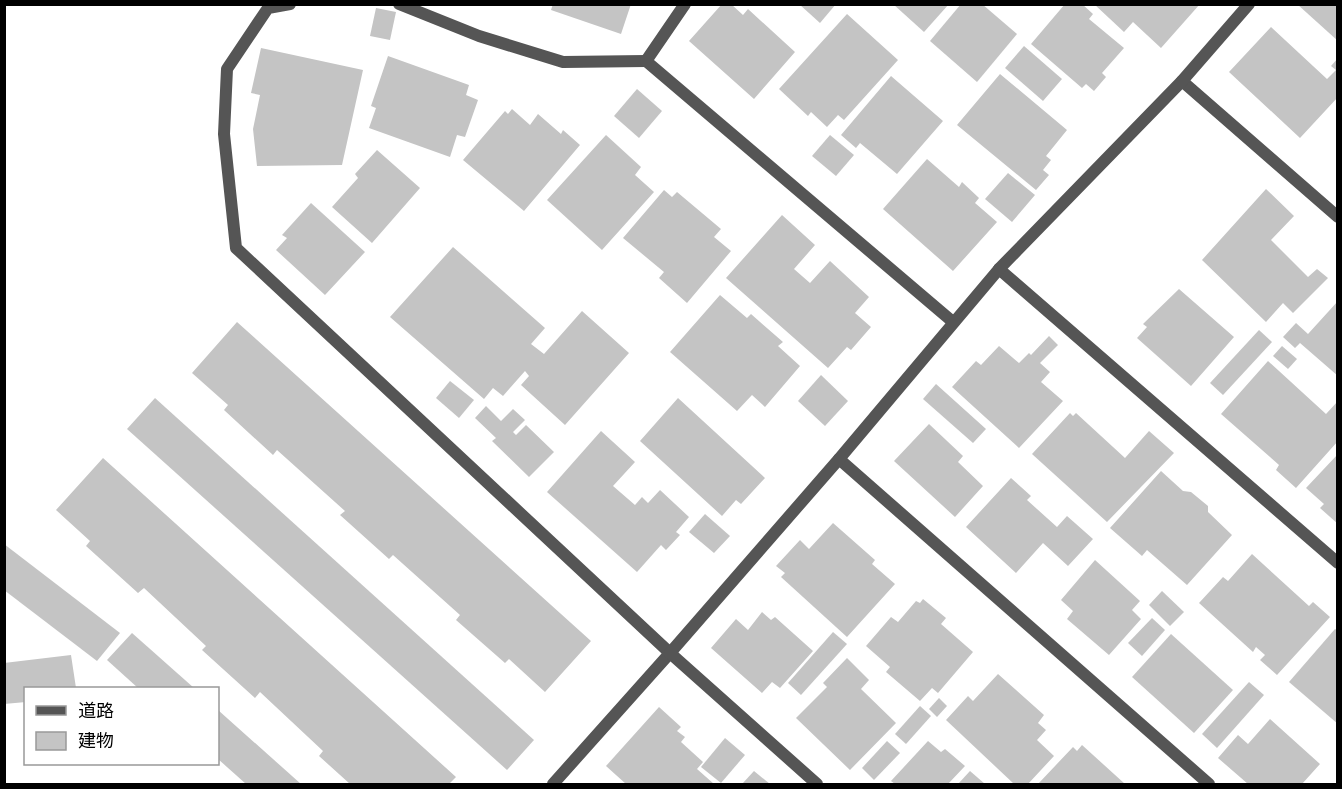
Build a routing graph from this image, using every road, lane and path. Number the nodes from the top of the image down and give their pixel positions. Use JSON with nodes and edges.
{"nodes":[{"id":1,"x":290,"y":4,"type":"edge"},
{"id":2,"x":399,"y":4,"type":"edge"},
{"id":3,"x":685,"y":4,"type":"edge"},
{"id":4,"x":1249,"y":4,"type":"edge"},
{"id":5,"x":646,"y":61,"type":"junction"},
{"id":6,"x":1182,"y":81,"type":"junction"},
{"id":7,"x":1338,"y":217,"type":"edge"},
{"id":8,"x":999,"y":268,"type":"junction"},
{"id":9,"x":953,"y":322,"type":"junction"},
{"id":10,"x":839,"y":459,"type":"junction"},
{"id":11,"x":1338,"y":563,"type":"edge"},
{"id":12,"x":670,"y":653,"type":"junction"},
{"id":13,"x":553,"y":784,"type":"edge"},
{"id":14,"x":817,"y":784,"type":"edge"},
{"id":15,"x":1209,"y":784,"type":"edge"}],
"edges":[{"from":1,"to":12,"type":"street"},
{"from":2,"to":5,"type":"street"},
{"from":3,"to":5,"type":"street"},
{"from":4,"to":6,"type":"street"},
{"from":5,"to":9,"type":"street"},
{"from":6,"to":7,"type":"street"},
{"from":6,"to":8,"type":"street"},
{"from":8,"to":9,"type":"street"},
{"from":8,"to":11,"type":"street"},
{"from":9,"to":10,"type":"street"},
{"from":10,"to":12,"type":"street"},
{"from":10,"to":15,"type":"street"},
{"from":12,"to":13,"type":"street"},
{"from":12,"to":14,"type":"street"}]}
